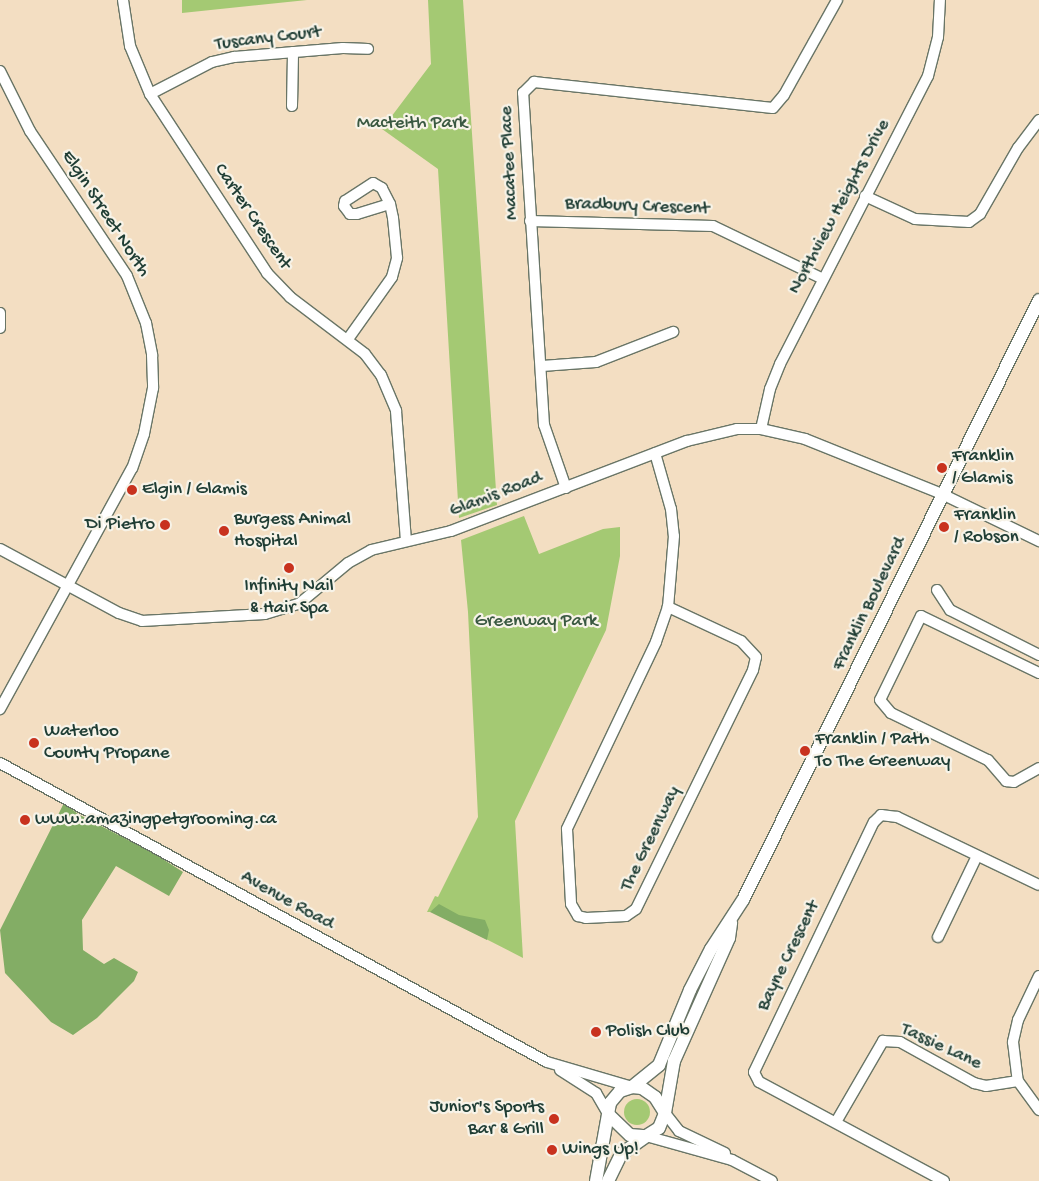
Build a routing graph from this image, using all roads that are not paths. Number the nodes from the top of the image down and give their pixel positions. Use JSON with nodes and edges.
{"nodes":[{"id":1,"x":123,"y":0,"type":"edge"},
{"id":2,"x":837,"y":0,"type":"edge"},
{"id":3,"x":940,"y":0,"type":"edge"},
{"id":4,"x":368,"y":49,"type":"dead end"},
{"id":5,"x":293,"y":52,"type":"junction"},
{"id":6,"x":0,"y":71,"type":"edge"},
{"id":7,"x":150,"y":94,"type":"junction"},
{"id":8,"x":292,"y":106,"type":"dead end"},
{"id":9,"x":1039,"y":120,"type":"edge"},
{"id":10,"x":865,"y":196,"type":"junction"},
{"id":11,"x":390,"y":204,"type":"dead end"},
{"id":12,"x":530,"y":221,"type":"junction"},
{"id":13,"x":821,"y":278,"type":"junction"},
{"id":14,"x":1039,"y":300,"type":"edge"},
{"id":15,"x":0,"y":313,"type":"edge"},
{"id":16,"x":0,"y":328,"type":"edge"},
{"id":17,"x":673,"y":332,"type":"dead end"},
{"id":18,"x":348,"y":339,"type":"junction"},
{"id":19,"x":542,"y":366,"type":"junction"},
{"id":20,"x":761,"y":429,"type":"junction"},
{"id":21,"x":655,"y":453,"type":"junction"},
{"id":22,"x":566,"y":488,"type":"junction"},
{"id":23,"x":944,"y":495,"type":"junction"},
{"id":24,"x":406,"y":540,"type":"junction"},
{"id":25,"x":1039,"y":541,"type":"edge"},
{"id":26,"x":0,"y":549,"type":"edge"},
{"id":27,"x":68,"y":586,"type":"junction"},
{"id":28,"x":937,"y":590,"type":"dead end"},
{"id":29,"x":668,"y":606,"type":"junction"},
{"id":30,"x":1039,"y":655,"type":"edge"},
{"id":31,"x":1039,"y":673,"type":"edge"},
{"id":32,"x":0,"y":709,"type":"edge"},
{"id":33,"x":0,"y":763,"type":"edge"},
{"id":34,"x":1039,"y":768,"type":"edge"},
{"id":35,"x":977,"y":856,"type":"junction"},
{"id":36,"x":1039,"y":885,"type":"edge"},
{"id":37,"x":731,"y":923,"type":"junction"},
{"id":38,"x":938,"y":937,"type":"dead end"},
{"id":39,"x":1039,"y":976,"type":"edge"},
{"id":40,"x":558,"y":1068,"type":"junction"},
{"id":41,"x":1018,"y":1081,"type":"junction"},
{"id":42,"x":632,"y":1087,"type":"junction"},
{"id":43,"x":1039,"y":1110,"type":"edge"},
{"id":44,"x":665,"y":1113,"type":"junction"},
{"id":45,"x":608,"y":1114,"type":"junction"},
{"id":46,"x":836,"y":1122,"type":"junction"},
{"id":47,"x":646,"y":1136,"type":"junction"},
{"id":48,"x":732,"y":1160,"type":"junction"},
{"id":49,"x":596,"y":1181,"type":"edge"},
{"id":50,"x":608,"y":1181,"type":"edge"},
{"id":51,"x":772,"y":1181,"type":"edge"},
{"id":52,"x":944,"y":1181,"type":"edge"}],
"edges":[{"from":1,"to":7,"type":"street","name":"Carter Crescent"},
{"from":2,"to":12,"type":"street","name":"Macatee Place"},
{"from":3,"to":10,"type":"street","name":"Northview Heights Drive"},
{"from":4,"to":5,"type":"street","name":"Tuscany Court"},
{"from":5,"to":7,"type":"street","name":"Tuscany Court"},
{"from":5,"to":8,"type":"street"},
{"from":6,"to":27,"type":"street","name":"Elgin Street North"},
{"from":7,"to":18,"type":"street","name":"Carter Crescent"},
{"from":9,"to":10,"type":"street"},
{"from":10,"to":13,"type":"street","name":"Northview Heights Drive"},
{"from":11,"to":18,"type":"street"},
{"from":12,"to":13,"type":"street","name":"Bradbury Crescent"},
{"from":12,"to":19,"type":"street","name":"Macatee Place"},
{"from":13,"to":20,"type":"street","name":"Northview Heights Drive"},
{"from":14,"to":23,"type":"main road","name":"Franklin Boulevard"},
{"from":15,"to":16,"type":"street"},
{"from":17,"to":19,"type":"street"},
{"from":18,"to":24,"type":"street","name":"Carter Crescent"},
{"from":19,"to":22,"type":"street","name":"Macatee Place"},
{"from":20,"to":21,"type":"street","name":"Glamis Road"},
{"from":20,"to":23,"type":"street","name":"Glamis Road"},
{"from":21,"to":22,"type":"street","name":"Glamis Road"},
{"from":21,"to":29,"type":"street","name":"The Greenway"},
{"from":22,"to":24,"type":"street","name":"Glamis Road"},
{"from":23,"to":25,"type":"street","name":"Glamis Road"},
{"from":23,"to":37,"type":"main road","name":"Franklin Boulevard"},
{"from":24,"to":27,"type":"street","name":"Glamis Road"},
{"from":26,"to":27,"type":"street","name":"Glamis Road"},
{"from":27,"to":32,"type":"street","name":"Elgin Street North"},
{"from":28,"to":30,"type":"street"},
{"from":29,"to":29,"type":"street","name":"The Greenway"},
{"from":31,"to":34,"type":"street"},
{"from":33,"to":40,"type":"street","name":"Avenue Road"},
{"from":35,"to":36,"type":"street","name":"Bayne Crescent"},
{"from":35,"to":38,"type":"street"},
{"from":35,"to":46,"type":"street","name":"Bayne Crescent"},
{"from":37,"to":42,"type":"main road","name":"Franklin Boulevard"},
{"from":37,"to":44,"type":"main road","name":"Franklin Boulevard"},
{"from":39,"to":41,"type":"street"},
{"from":40,"to":42,"type":"street","name":"Avenue Road"},
{"from":40,"to":45,"type":"street","name":"Avenue Road"},
{"from":41,"to":43,"type":"street"},
{"from":41,"to":46,"type":"street","name":"Tassie Lane"},
{"from":42,"to":44,"type":"main road"},
{"from":42,"to":45,"type":"main road"},
{"from":44,"to":47,"type":"main road"},
{"from":44,"to":48,"type":"street"},
{"from":45,"to":47,"type":"main road"},
{"from":45,"to":49,"type":"main road"},
{"from":46,"to":52,"type":"street","name":"Bayne Crescent"},
{"from":47,"to":48,"type":"street"},
{"from":47,"to":50,"type":"main road"},
{"from":48,"to":51,"type":"street"}]}
